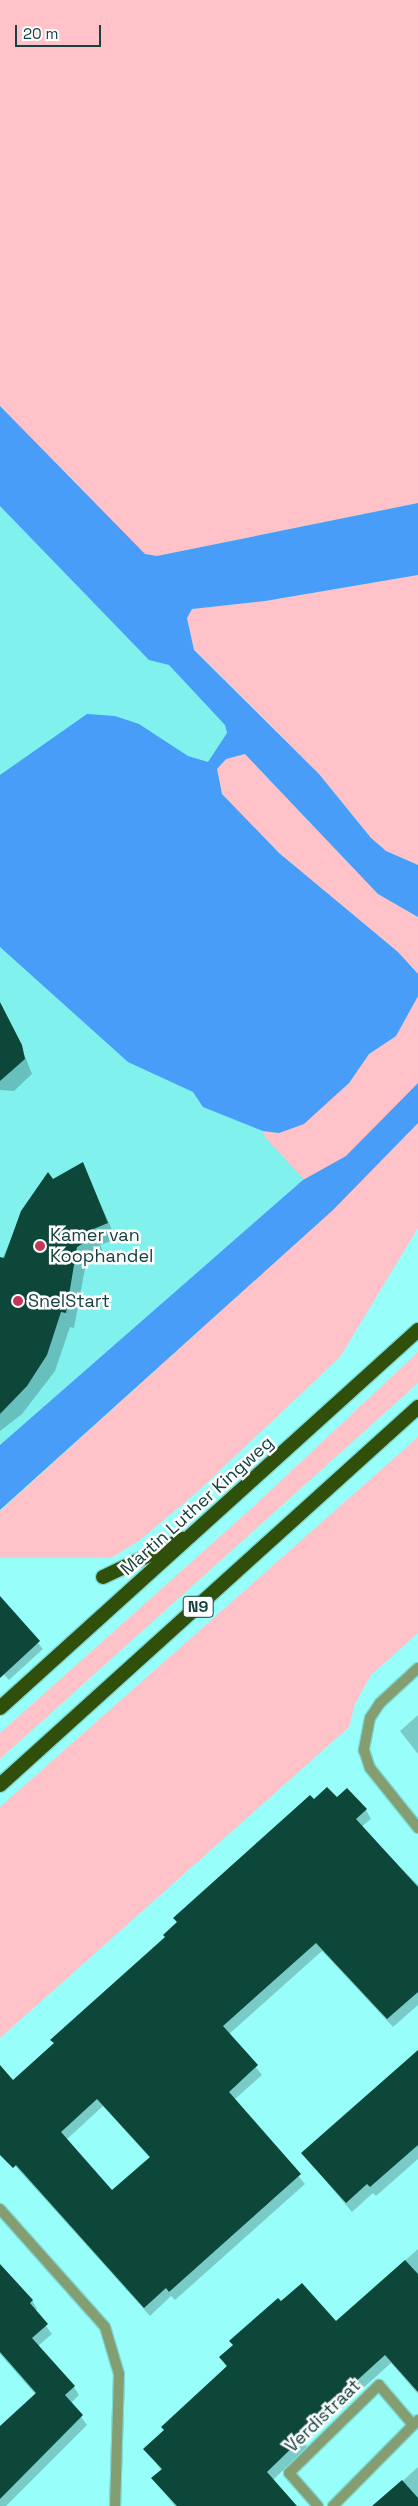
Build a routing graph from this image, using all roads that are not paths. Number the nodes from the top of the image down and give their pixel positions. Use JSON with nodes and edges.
{"nodes":[{"id":1,"x":418,"y":1330,"type":"edge"},
{"id":2,"x":418,"y":1407,"type":"edge"},
{"id":3,"x":197,"y":1532,"type":"junction"},
{"id":4,"x":103,"y":1577,"type":"dead end"},
{"id":5,"x":418,"y":1668,"type":"edge"},
{"id":6,"x":0,"y":1708,"type":"edge"},
{"id":7,"x":0,"y":1785,"type":"edge"},
{"id":8,"x":418,"y":1828,"type":"edge"},
{"id":9,"x":0,"y":2209,"type":"edge"},
{"id":10,"x":415,"y":2423,"type":"edge"},
{"id":11,"x":115,"y":2506,"type":"edge"},
{"id":12,"x":318,"y":2506,"type":"edge"},
{"id":13,"x":333,"y":2506,"type":"edge"}],
"edges":[{"from":1,"to":3,"type":"highway","name":"Martin Luther Kingweg"},
{"from":2,"to":7,"type":"highway","number":"N9"},
{"from":3,"to":4,"type":"highway"},
{"from":3,"to":6,"type":"highway","name":"Martin Luther Kingweg"},
{"from":5,"to":8,"type":"street"},
{"from":9,"to":11,"type":"street"},
{"from":10,"to":12,"type":"street","name":"Verdistraat"},
{"from":10,"to":13,"type":"street","name":"Verdistraat"}]}
